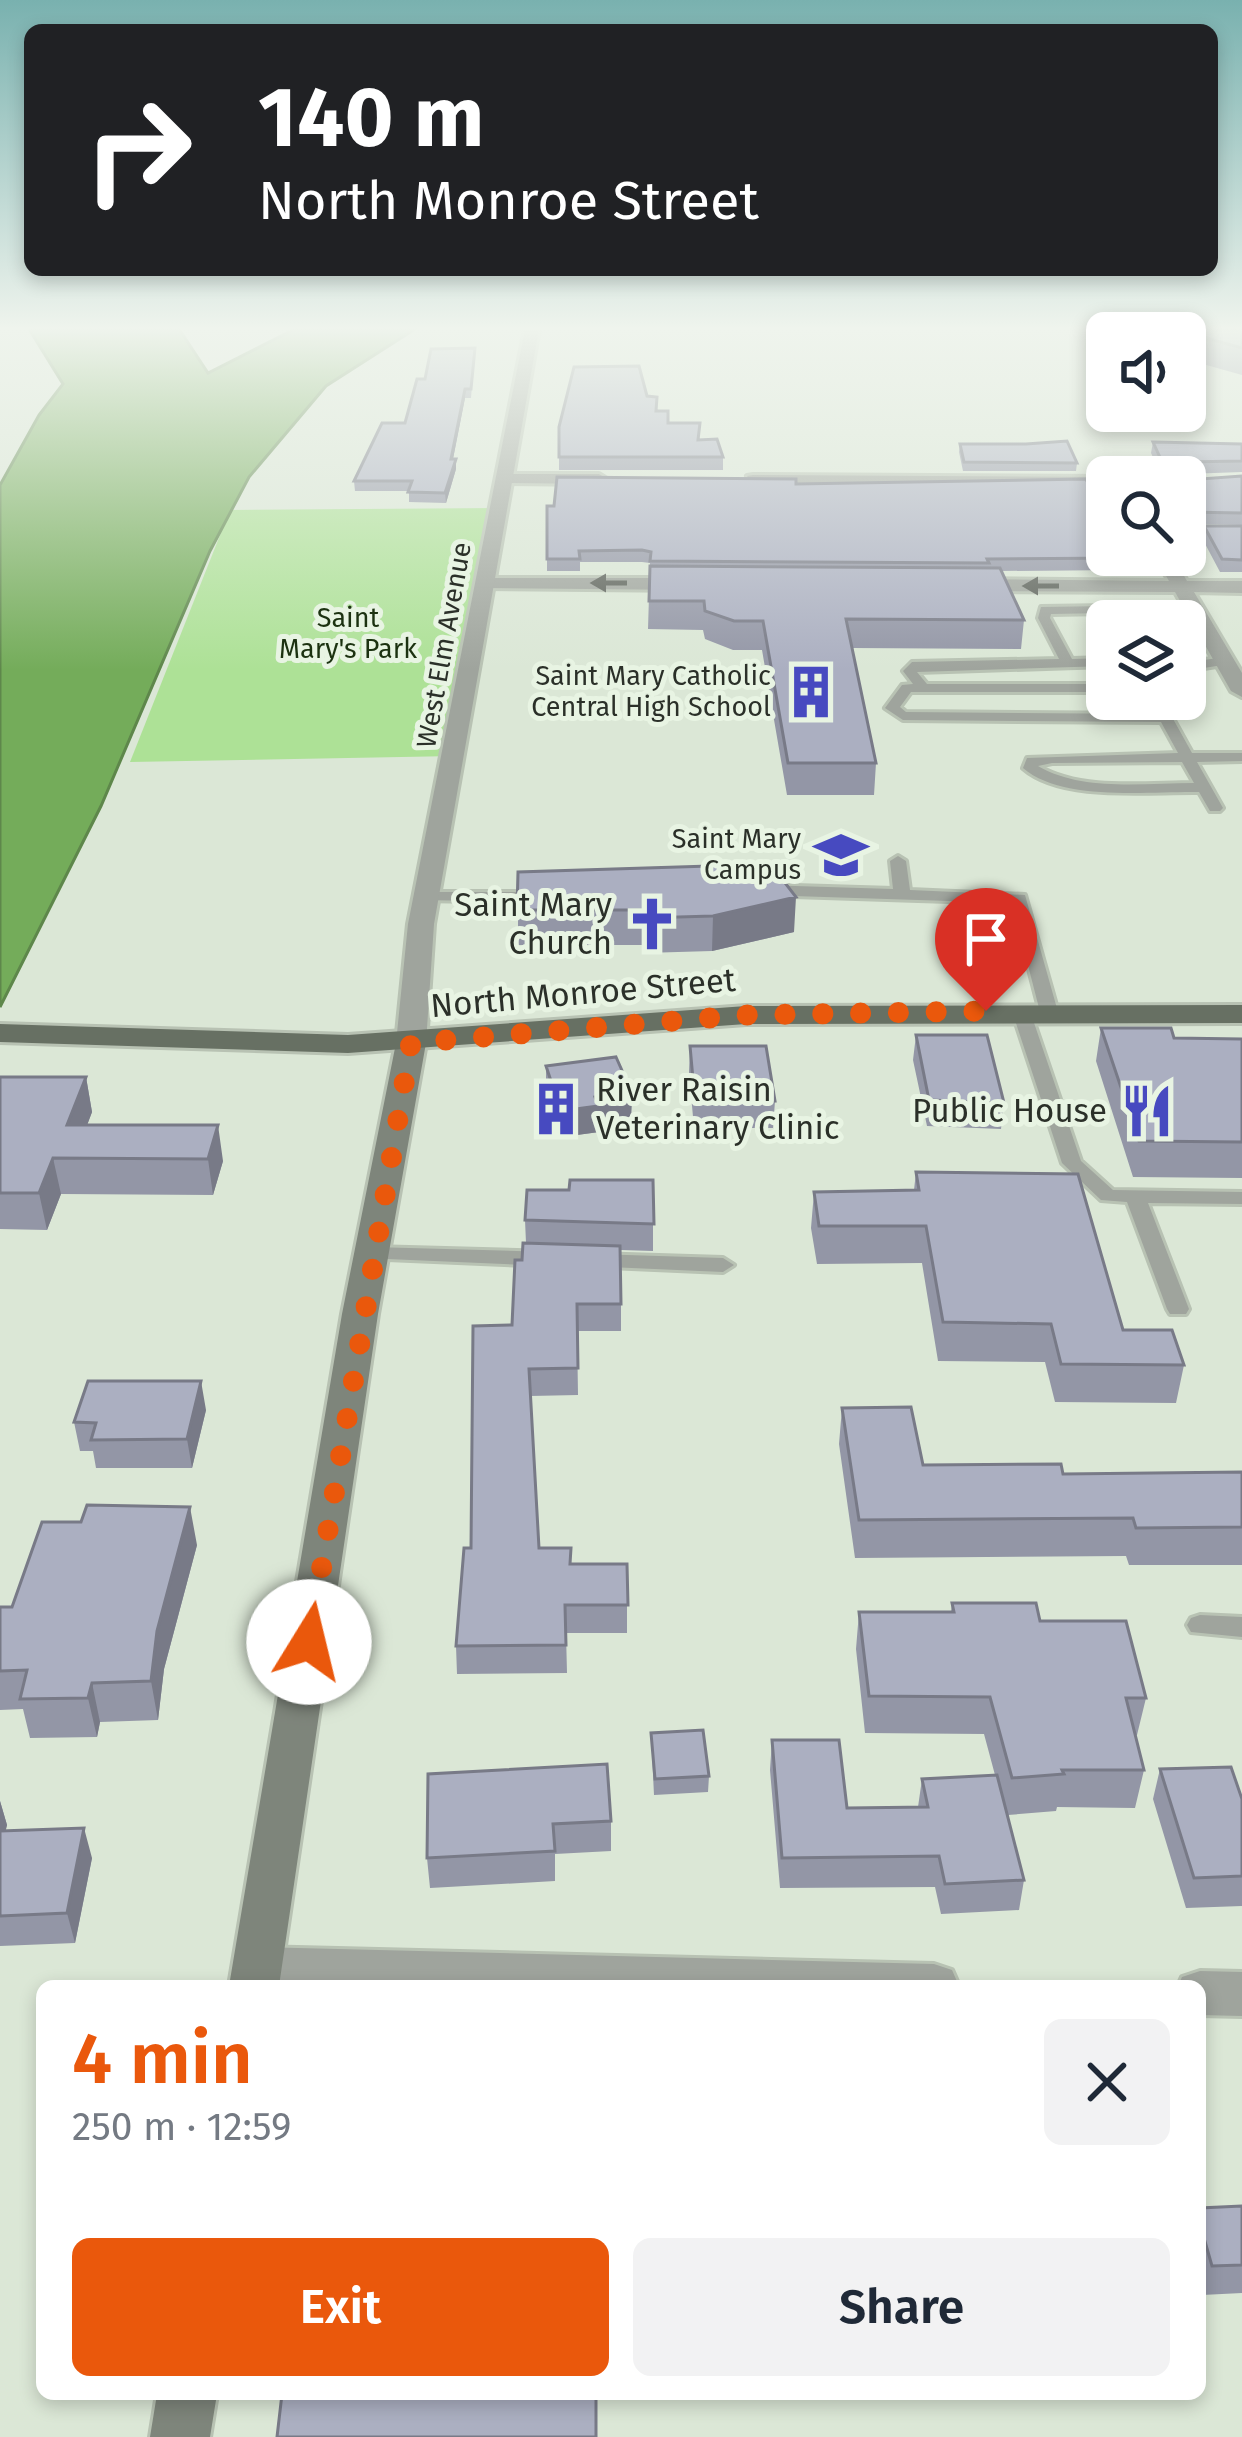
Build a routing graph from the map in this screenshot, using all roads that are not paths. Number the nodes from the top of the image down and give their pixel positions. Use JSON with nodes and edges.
{"nodes":[{"id":1,"x":512,"y":443,"type":"edge"},
{"id":2,"x":505,"y":479,"type":"junction"},
{"id":3,"x":621,"y":479,"type":"edge"},
{"id":4,"x":736,"y":480,"type":"edge"},
{"id":5,"x":1086,"y":481,"type":"edge"},
{"id":6,"x":1206,"y":531,"type":"edge"},
{"id":7,"x":1242,"y":531,"type":"edge"},
{"id":8,"x":1175,"y":576,"type":"edge"},
{"id":9,"x":484,"y":582,"type":"junction"},
{"id":10,"x":718,"y":584,"type":"edge"},
{"id":11,"x":928,"y":585,"type":"edge"},
{"id":12,"x":1092,"y":586,"type":"junction"},
{"id":13,"x":1182,"y":587,"type":"junction"},
{"id":14,"x":1242,"y":587,"type":"edge"},
{"id":15,"x":1100,"y":600,"type":"edge"},
{"id":16,"x":1086,"y":613,"type":"edge"},
{"id":17,"x":1224,"y":661,"type":"junction"},
{"id":18,"x":1067,"y":662,"type":"junction"},
{"id":19,"x":1086,"y":662,"type":"edge"},
{"id":20,"x":1206,"y":664,"type":"edge"},
{"id":21,"x":922,"y":687,"type":"junction"},
{"id":22,"x":1086,"y":688,"type":"edge"},
{"id":23,"x":1242,"y":691,"type":"edge"},
{"id":24,"x":1086,"y":719,"type":"edge"},
{"id":25,"x":1166,"y":720,"type":"edge"},
{"id":26,"x":1242,"y":757,"type":"edge"},
{"id":27,"x":1188,"y":758,"type":"junction"},
{"id":28,"x":1204,"y":788,"type":"junction"},
{"id":29,"x":1215,"y":808,"type":"dead end"},
{"id":30,"x":898,"y":861,"type":"dead end"},
{"id":31,"x":749,"y":889,"type":"edge"},
{"id":32,"x":902,"y":894,"type":"junction"},
{"id":33,"x":574,"y":896,"type":"edge"},
{"id":34,"x":426,"y":898,"type":"junction"},
{"id":35,"x":1035,"y":1011,"type":"junction"},
{"id":36,"x":1242,"y":1014,"type":"edge"},
{"id":37,"x":1,"y":1034,"type":"edge"},
{"id":38,"x":411,"y":1043,"type":"junction"},
{"id":39,"x":1135,"y":1196,"type":"junction"},
{"id":40,"x":1242,"y":1198,"type":"edge"},
{"id":41,"x":372,"y":1252,"type":"junction"},
{"id":42,"x":723,"y":1265,"type":"dead end"},
{"id":43,"x":1178,"y":1309,"type":"dead end"},
{"id":44,"x":1200,"y":1625,"type":"dead end"},
{"id":45,"x":1242,"y":1627,"type":"edge"},
{"id":46,"x":256,"y":1978,"type":"edge"},
{"id":47,"x":426,"y":1980,"type":"edge"},
{"id":48,"x":1206,"y":1993,"type":"edge"},
{"id":49,"x":1242,"y":1994,"type":"edge"},
{"id":50,"x":186,"y":2400,"type":"edge"},
{"id":51,"x":180,"y":2437,"type":"edge"}],
"edges":[{"from":1,"to":2,"type":"street","name":"West Elm Avenue"},
{"from":2,"to":3,"type":"street"},
{"from":2,"to":9,"type":"street","name":"West Elm Avenue"},
{"from":4,"to":5,"type":"street"},
{"from":6,"to":7,"type":"lane"},
{"from":8,"to":13,"type":"street"},
{"from":10,"to":9,"type":"street","one_way":true},
{"from":9,"to":34,"type":"street","name":"West Elm Avenue"},
{"from":12,"to":11,"type":"street","one_way":true},
{"from":12,"to":13,"type":"street"},
{"from":12,"to":15,"type":"lane"},
{"from":13,"to":14,"type":"street"},
{"from":13,"to":17,"type":"street"},
{"from":16,"to":18,"type":"lane"},
{"from":17,"to":20,"type":"lane"},
{"from":17,"to":23,"type":"street"},
{"from":18,"to":19,"type":"lane"},
{"from":18,"to":21,"type":"lane"},
{"from":21,"to":22,"type":"lane"},
{"from":21,"to":24,"type":"lane"},
{"from":25,"to":27,"type":"lane"},
{"from":26,"to":27,"type":"lane"},
{"from":27,"to":28,"type":"lane"},
{"from":27,"to":28,"type":"lane"},
{"from":28,"to":29,"type":"lane"},
{"from":30,"to":32,"type":"lane"},
{"from":31,"to":32,"type":"lane"},
{"from":32,"to":35,"type":"lane"},
{"from":33,"to":34,"type":"lane"},
{"from":34,"to":38,"type":"street","name":"West Elm Avenue"},
{"from":35,"to":36,"type":"main road","name":"North Monroe Street"},
{"from":35,"to":38,"type":"main road","name":"North Monroe Street"},
{"from":35,"to":39,"type":"lane"},
{"from":37,"to":38,"type":"main road","name":"North Monroe Street"},
{"from":38,"to":41,"type":"main road"},
{"from":39,"to":40,"type":"lane"},
{"from":39,"to":43,"type":"lane"},
{"from":41,"to":42,"type":"lane"},
{"from":41,"to":46,"type":"main road"},
{"from":44,"to":45,"type":"lane"},
{"from":46,"to":47,"type":"street"},
{"from":48,"to":49,"type":"street"},
{"from":50,"to":51,"type":"main road"}]}
